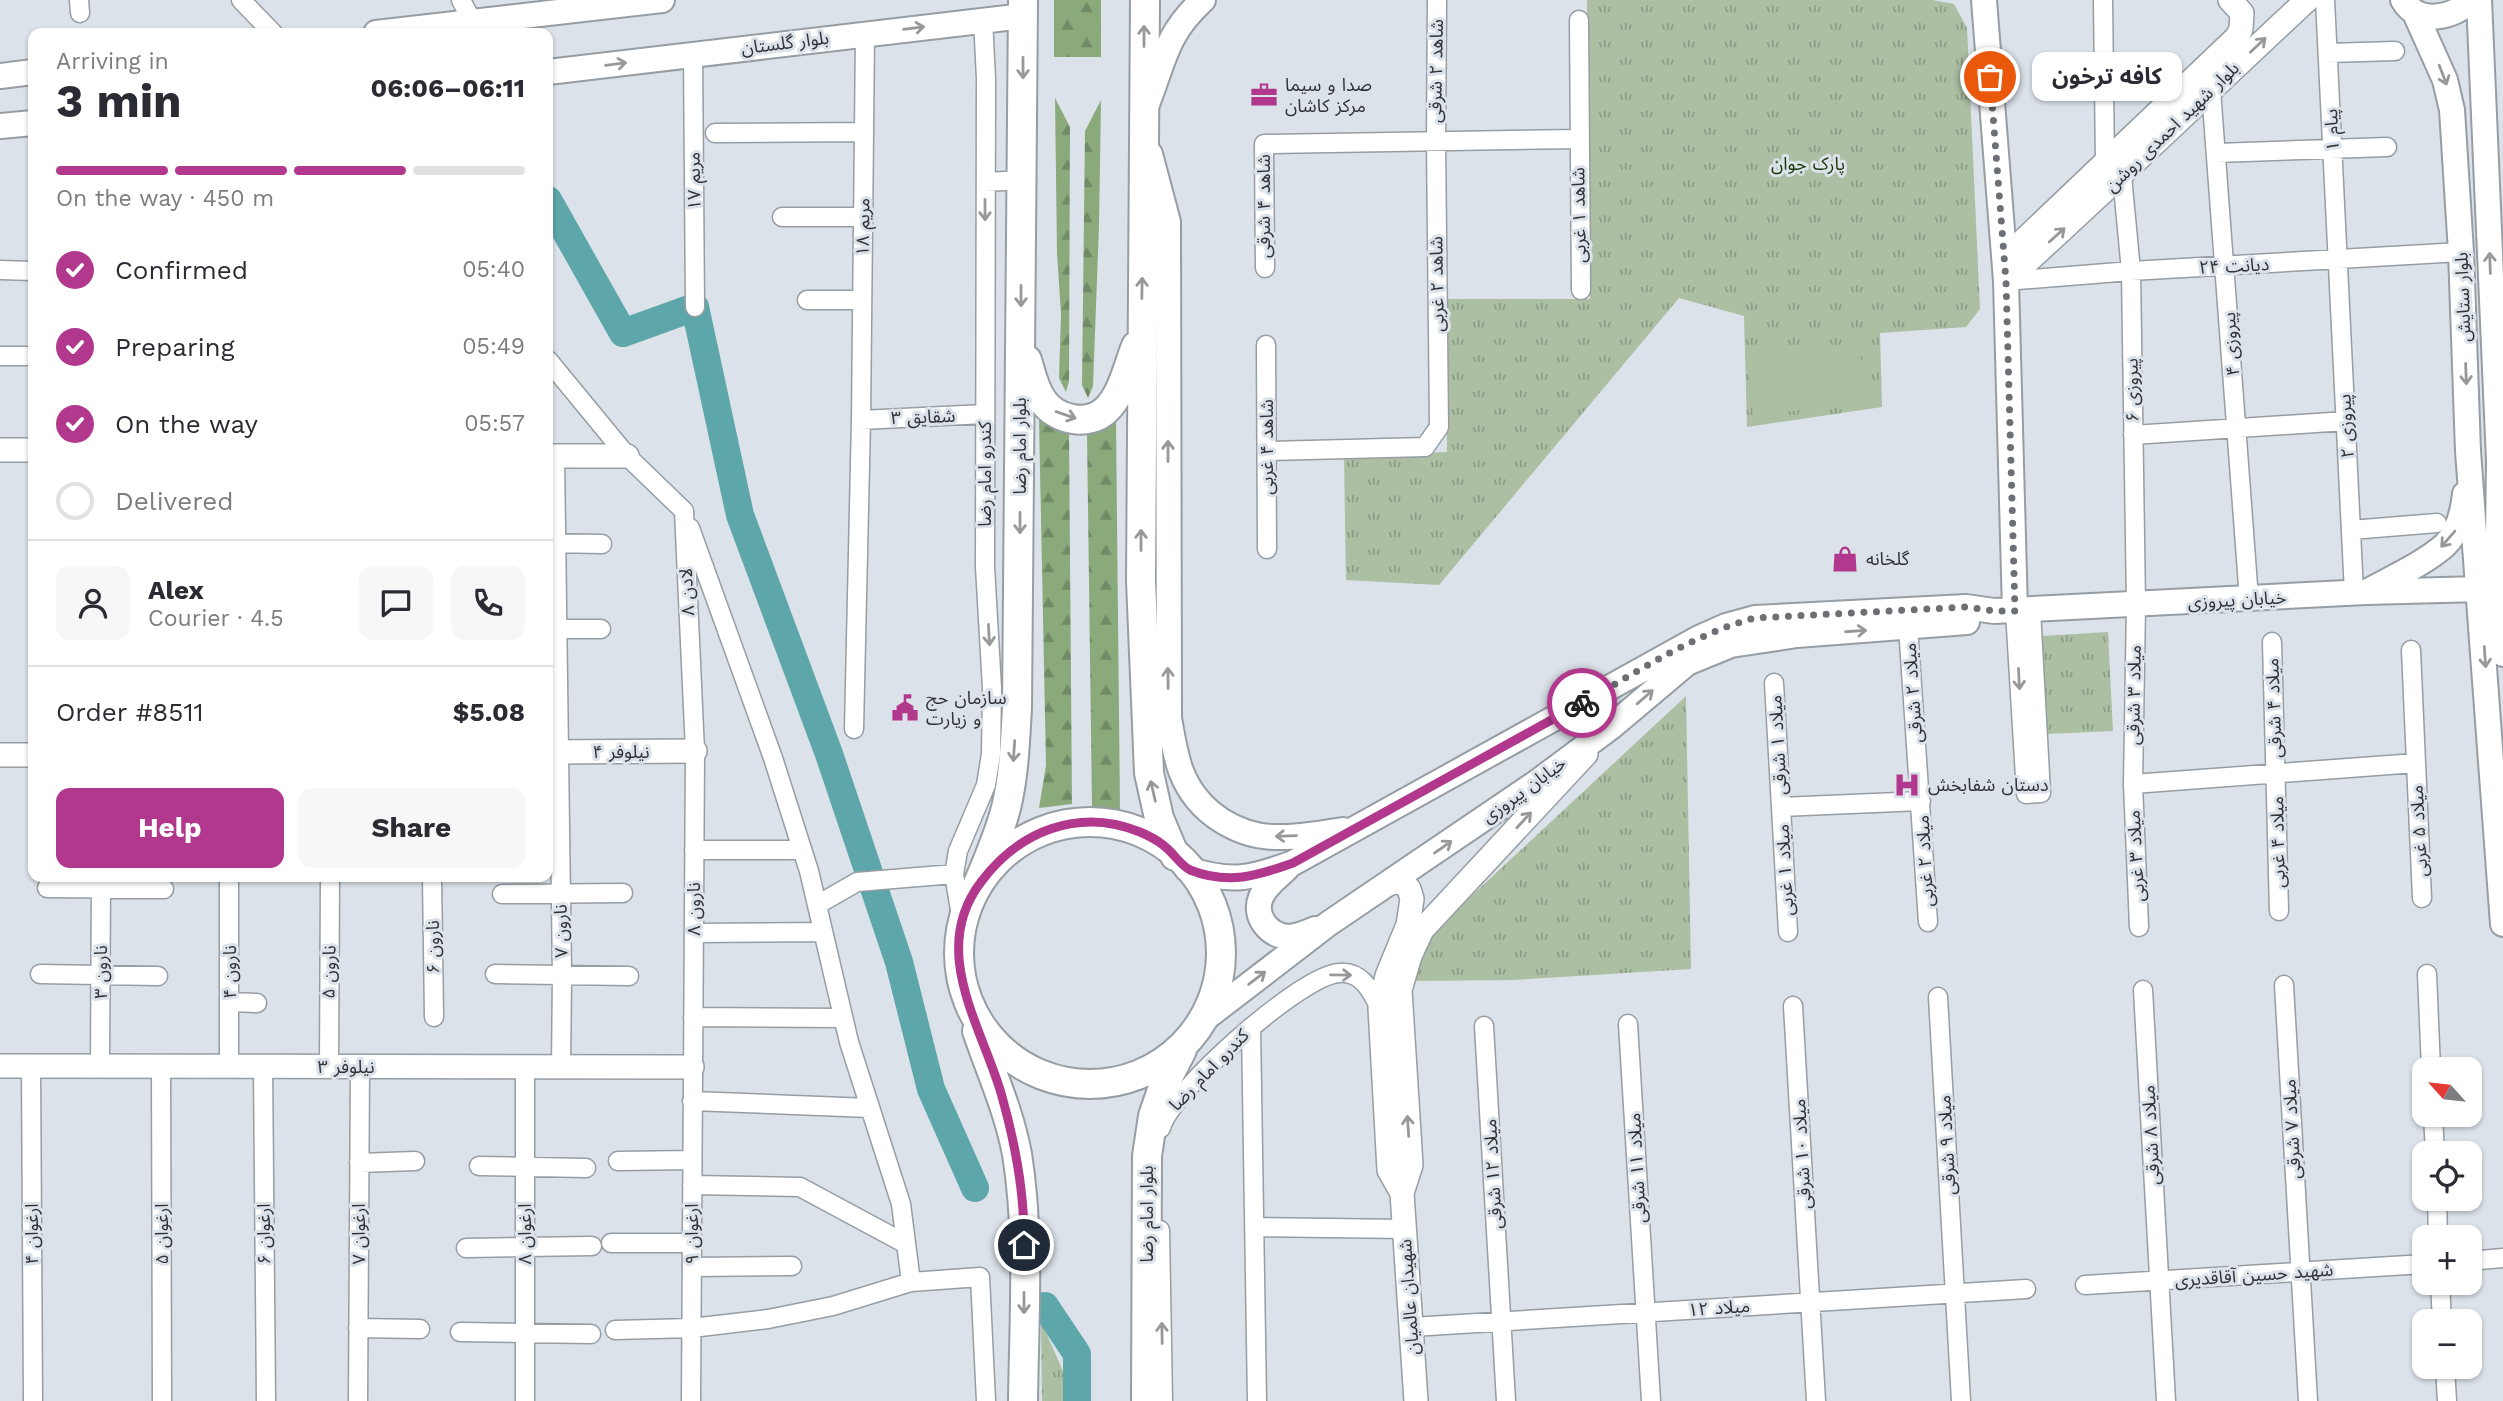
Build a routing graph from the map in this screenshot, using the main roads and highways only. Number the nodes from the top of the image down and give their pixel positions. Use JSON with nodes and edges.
{"nodes":[{"id":1,"x":662,"y":0,"type":"edge"},
{"id":2,"x":1144,"y":0,"type":"edge"},
{"id":3,"x":1203,"y":0,"type":"edge"},
{"id":4,"x":1984,"y":0,"type":"edge"},
{"id":5,"x":2472,"y":0,"type":"edge"},
{"id":6,"x":2479,"y":0,"type":"edge"},
{"id":7,"x":2402,"y":4,"type":"edge"},
{"id":8,"x":1023,"y":8,"type":"edge"},
{"id":9,"x":519,"y":9,"type":"edge"},
{"id":10,"x":984,"y":10,"type":"edge"},
{"id":11,"x":424,"y":28,"type":"edge"},
{"id":12,"x":553,"y":71,"type":"edge"},
{"id":13,"x":28,"y":73,"type":"edge"},
{"id":14,"x":0,"y":76,"type":"edge"},
{"id":15,"x":1144,"y":122,"type":"junction"},
{"id":16,"x":28,"y":123,"type":"edge"},
{"id":17,"x":0,"y":126,"type":"edge"},
{"id":18,"x":2495,"y":173,"type":"edge"},
{"id":19,"x":2492,"y":322,"type":"junction"},
{"id":20,"x":2464,"y":324,"type":"junction"},
{"id":21,"x":1142,"y":332,"type":"junction"},
{"id":22,"x":1021,"y":340,"type":"junction"},
{"id":23,"x":2500,"y":427,"type":"edge"},
{"id":24,"x":2468,"y":451,"type":"junction"},
{"id":25,"x":2501,"y":466,"type":"edge"},
{"id":26,"x":1141,"y":580,"type":"junction"},
{"id":27,"x":2497,"y":588,"type":"edge"},
{"id":28,"x":2360,"y":593,"type":"junction"},
{"id":29,"x":2013,"y":611,"type":"junction"},
{"id":30,"x":1168,"y":635,"type":"junction"},
{"id":31,"x":2503,"y":654,"type":"edge"},
{"id":32,"x":1354,"y":829,"type":"junction"},
{"id":33,"x":1181,"y":862,"type":"junction"},
{"id":34,"x":1293,"y":863,"type":"junction"},
{"id":35,"x":965,"y":880,"type":"junction"},
{"id":36,"x":2503,"y":924,"type":"edge"},
{"id":37,"x":1328,"y":925,"type":"junction"},
{"id":38,"x":966,"y":999,"type":"junction"},
{"id":39,"x":1196,"y":1028,"type":"junction"},
{"id":40,"x":1023,"y":1401,"type":"edge"},
{"id":41,"x":1146,"y":1401,"type":"edge"}],
"edges":[{"from":1,"to":9,"type":"main road"},
{"from":15,"to":2,"type":"main road","one_way":true},
{"from":3,"to":15,"type":"main road"},
{"from":4,"to":29,"type":"main road"},
{"from":5,"to":7,"type":"main road"},
{"from":6,"to":18,"type":"main road","name":"بلوار ستایش"},
{"from":7,"to":20,"type":"main road","name":"بلوار ستایش","one_way":true},
{"from":8,"to":10,"type":"main road","name":"بلوار گلستان"},
{"from":8,"to":22,"type":"main road","name":"بلوار امام رضا","one_way":true},
{"from":9,"to":11,"type":"main road"},
{"from":12,"to":10,"type":"main road","name":"بلوار گلستان","one_way":true},
{"from":13,"to":14,"type":"main road"},
{"from":21,"to":15,"type":"main road","one_way":true},
{"from":30,"to":15,"type":"main road","one_way":true},
{"from":16,"to":17,"type":"main road"},
{"from":19,"to":18,"type":"main road","name":"بلوار ستایش","one_way":true},
{"from":19,"to":20,"type":"main road"},
{"from":19,"to":23,"type":"main road","name":"بلوار ستایش"},
{"from":20,"to":24,"type":"main road","name":"بلوار ستایش","one_way":true},
{"from":22,"to":21,"type":"main road","one_way":true},
{"from":26,"to":21,"type":"main road","one_way":true},
{"from":22,"to":35,"type":"main road","name":"بلوار امام رضا","one_way":true},
{"from":23,"to":25,"type":"main road","name":"بلوار ستایش"},
{"from":24,"to":27,"type":"main road","name":"بلوار ستایش"},
{"from":24,"to":28,"type":"main road","one_way":true},
{"from":25,"to":27,"type":"main road","name":"بلوار ستایش"},
{"from":26,"to":30,"type":"main road"},
{"from":33,"to":26,"type":"main road","one_way":true},
{"from":27,"to":28,"type":"main road","name":"خیابان پیروزی"},
{"from":27,"to":31,"type":"main road"},
{"from":27,"to":36,"type":"main road","one_way":true},
{"from":28,"to":29,"type":"main road","name":"خیابان پیروزی"},
{"from":29,"to":32,"type":"main road","name":"خیابان پیروزی"},
{"from":37,"to":29,"type":"main road","name":"خیابان پیروزی","one_way":true},
{"from":32,"to":30,"type":"main road","one_way":true},
{"from":32,"to":34,"type":"main road","name":"خیابان پیروزی"},
{"from":33,"to":34,"type":"main road","name":"خیابان پیروزی"},
{"from":33,"to":35,"type":"main road"},
{"from":33,"to":39,"type":"main road","name":"بلوار امام رضا"},
{"from":34,"to":37,"type":"main road"},
{"from":35,"to":38,"type":"main road","name":"بلوار امام رضا"},
{"from":39,"to":37,"type":"main road","name":"خیابان پیروزی","one_way":true},
{"from":38,"to":39,"type":"main road"},
{"from":38,"to":40,"type":"main road","one_way":true},
{"from":39,"to":41,"type":"main road","name":"بلوار امام رضا"}]}
